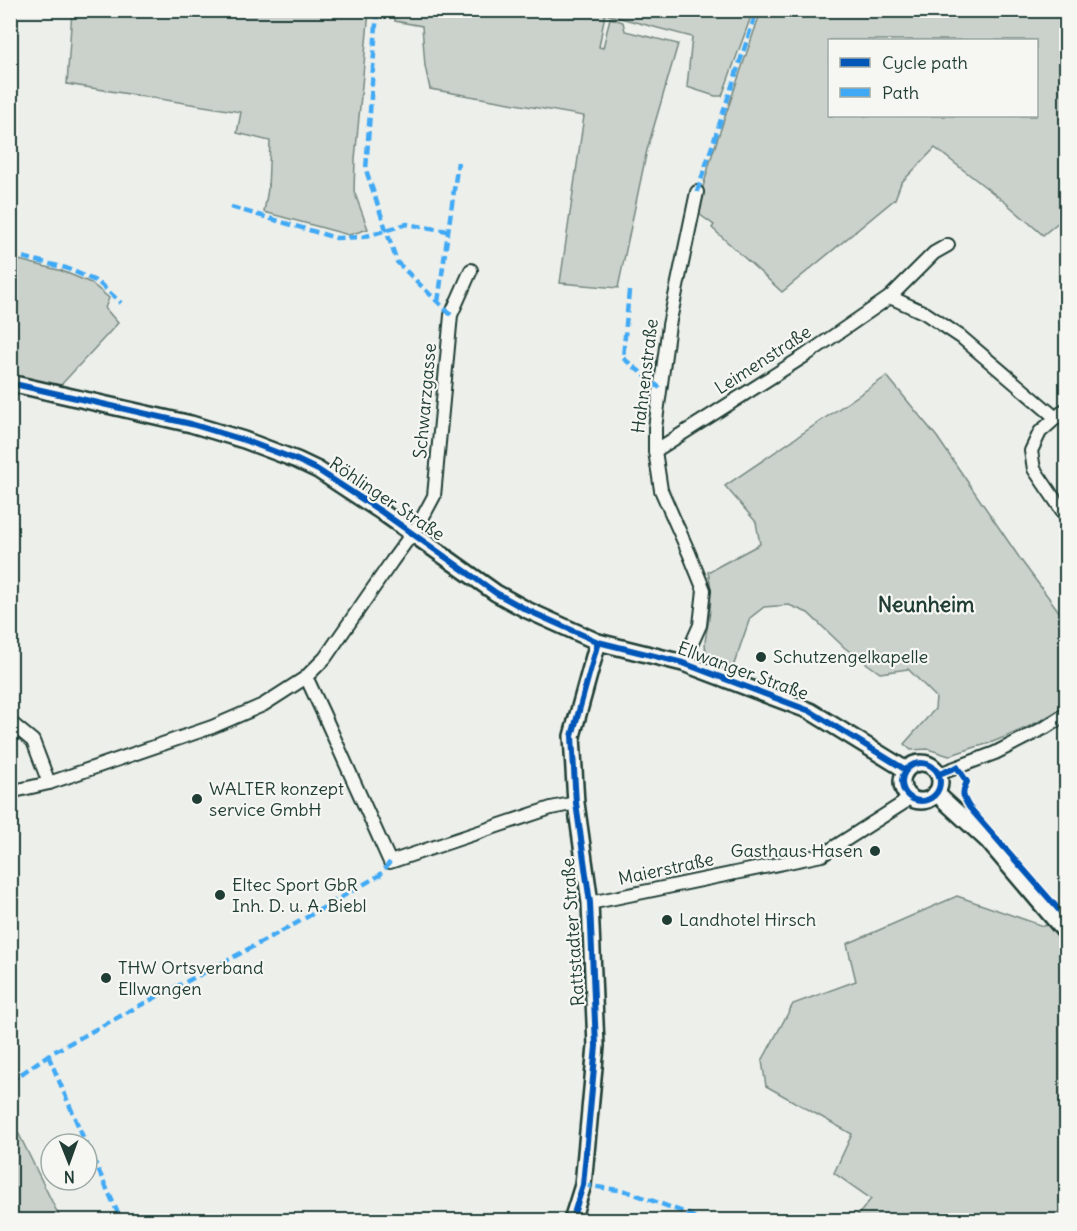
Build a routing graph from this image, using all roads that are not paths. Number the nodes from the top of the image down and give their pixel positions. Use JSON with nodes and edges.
{"nodes":[{"id":1,"x":697,"y":192,"type":"dead end"},
{"id":2,"x":948,"y":245,"type":"dead end"},
{"id":3,"x":471,"y":270,"type":"dead end"},
{"id":4,"x":890,"y":297,"type":"junction"},
{"id":5,"x":10,"y":383,"type":"edge"},
{"id":6,"x":1066,"y":409,"type":"edge"},
{"id":7,"x":1056,"y":418,"type":"junction"},
{"id":8,"x":655,"y":451,"type":"junction"},
{"id":9,"x":1066,"y":516,"type":"edge"},
{"id":10,"x":412,"y":533,"type":"junction"},
{"id":11,"x":527,"y":610,"type":"joint"},
{"id":12,"x":598,"y":642,"type":"junction"},
{"id":13,"x":683,"y":663,"type":"junction"},
{"id":14,"x":305,"y":678,"type":"junction"},
{"id":15,"x":1066,"y":714,"type":"edge"},
{"id":16,"x":10,"y":722,"type":"edge"},
{"id":17,"x":906,"y":770,"type":"junction"},
{"id":18,"x":939,"y":774,"type":"junction"},
{"id":19,"x":49,"y":783,"type":"junction"},
{"id":20,"x":10,"y":792,"type":"edge"},
{"id":21,"x":936,"y":794,"type":"junction"},
{"id":22,"x":909,"y":796,"type":"junction"},
{"id":23,"x":576,"y":803,"type":"junction"},
{"id":24,"x":590,"y":903,"type":"junction"},
{"id":25,"x":1066,"y":933,"type":"edge"},
{"id":26,"x":572,"y":1221,"type":"edge"}],
"edges":[{"from":1,"to":8,"type":"street","name":"Hahnenstraße"},
{"from":2,"to":4,"type":"street","name":"Leimenstraße"},
{"from":3,"to":10,"type":"street","name":"Schwarzgasse"},
{"from":4,"to":7,"type":"street"},
{"from":4,"to":8,"type":"street","name":"Leimenstraße"},
{"from":5,"to":10,"type":"street","name":"Röhlinger Straße"},
{"from":6,"to":7,"type":"street"},
{"from":7,"to":9,"type":"street"},
{"from":8,"to":13,"type":"street","name":"Hahnenstraße"},
{"from":10,"to":11,"type":"street","name":"Röhlinger Straße"},
{"from":10,"to":14,"type":"street","name":"Schwarzgasse"},
{"from":11,"to":12,"type":"street","name":"Ellwanger Straße"},
{"from":12,"to":13,"type":"street","name":"Ellwanger Straße"},
{"from":12,"to":23,"type":"street","name":"Rattstadter Straße"},
{"from":13,"to":17,"type":"street","name":"Ellwanger Straße"},
{"from":14,"to":19,"type":"street","name":"Schwarzgasse"},
{"from":14,"to":23,"type":"street"},
{"from":15,"to":18,"type":"street"},
{"from":16,"to":19,"type":"street"},
{"from":17,"to":18,"type":"street"},
{"from":17,"to":22,"type":"street"},
{"from":18,"to":21,"type":"street"},
{"from":19,"to":20,"type":"street","name":"Schwarzgasse"},
{"from":21,"to":22,"type":"street"},
{"from":21,"to":25,"type":"street"},
{"from":22,"to":24,"type":"street","name":"Maierstraße"},
{"from":23,"to":24,"type":"street","name":"Rattstadter Straße"},
{"from":24,"to":26,"type":"street","name":"Rattstadter Straße"}]}
